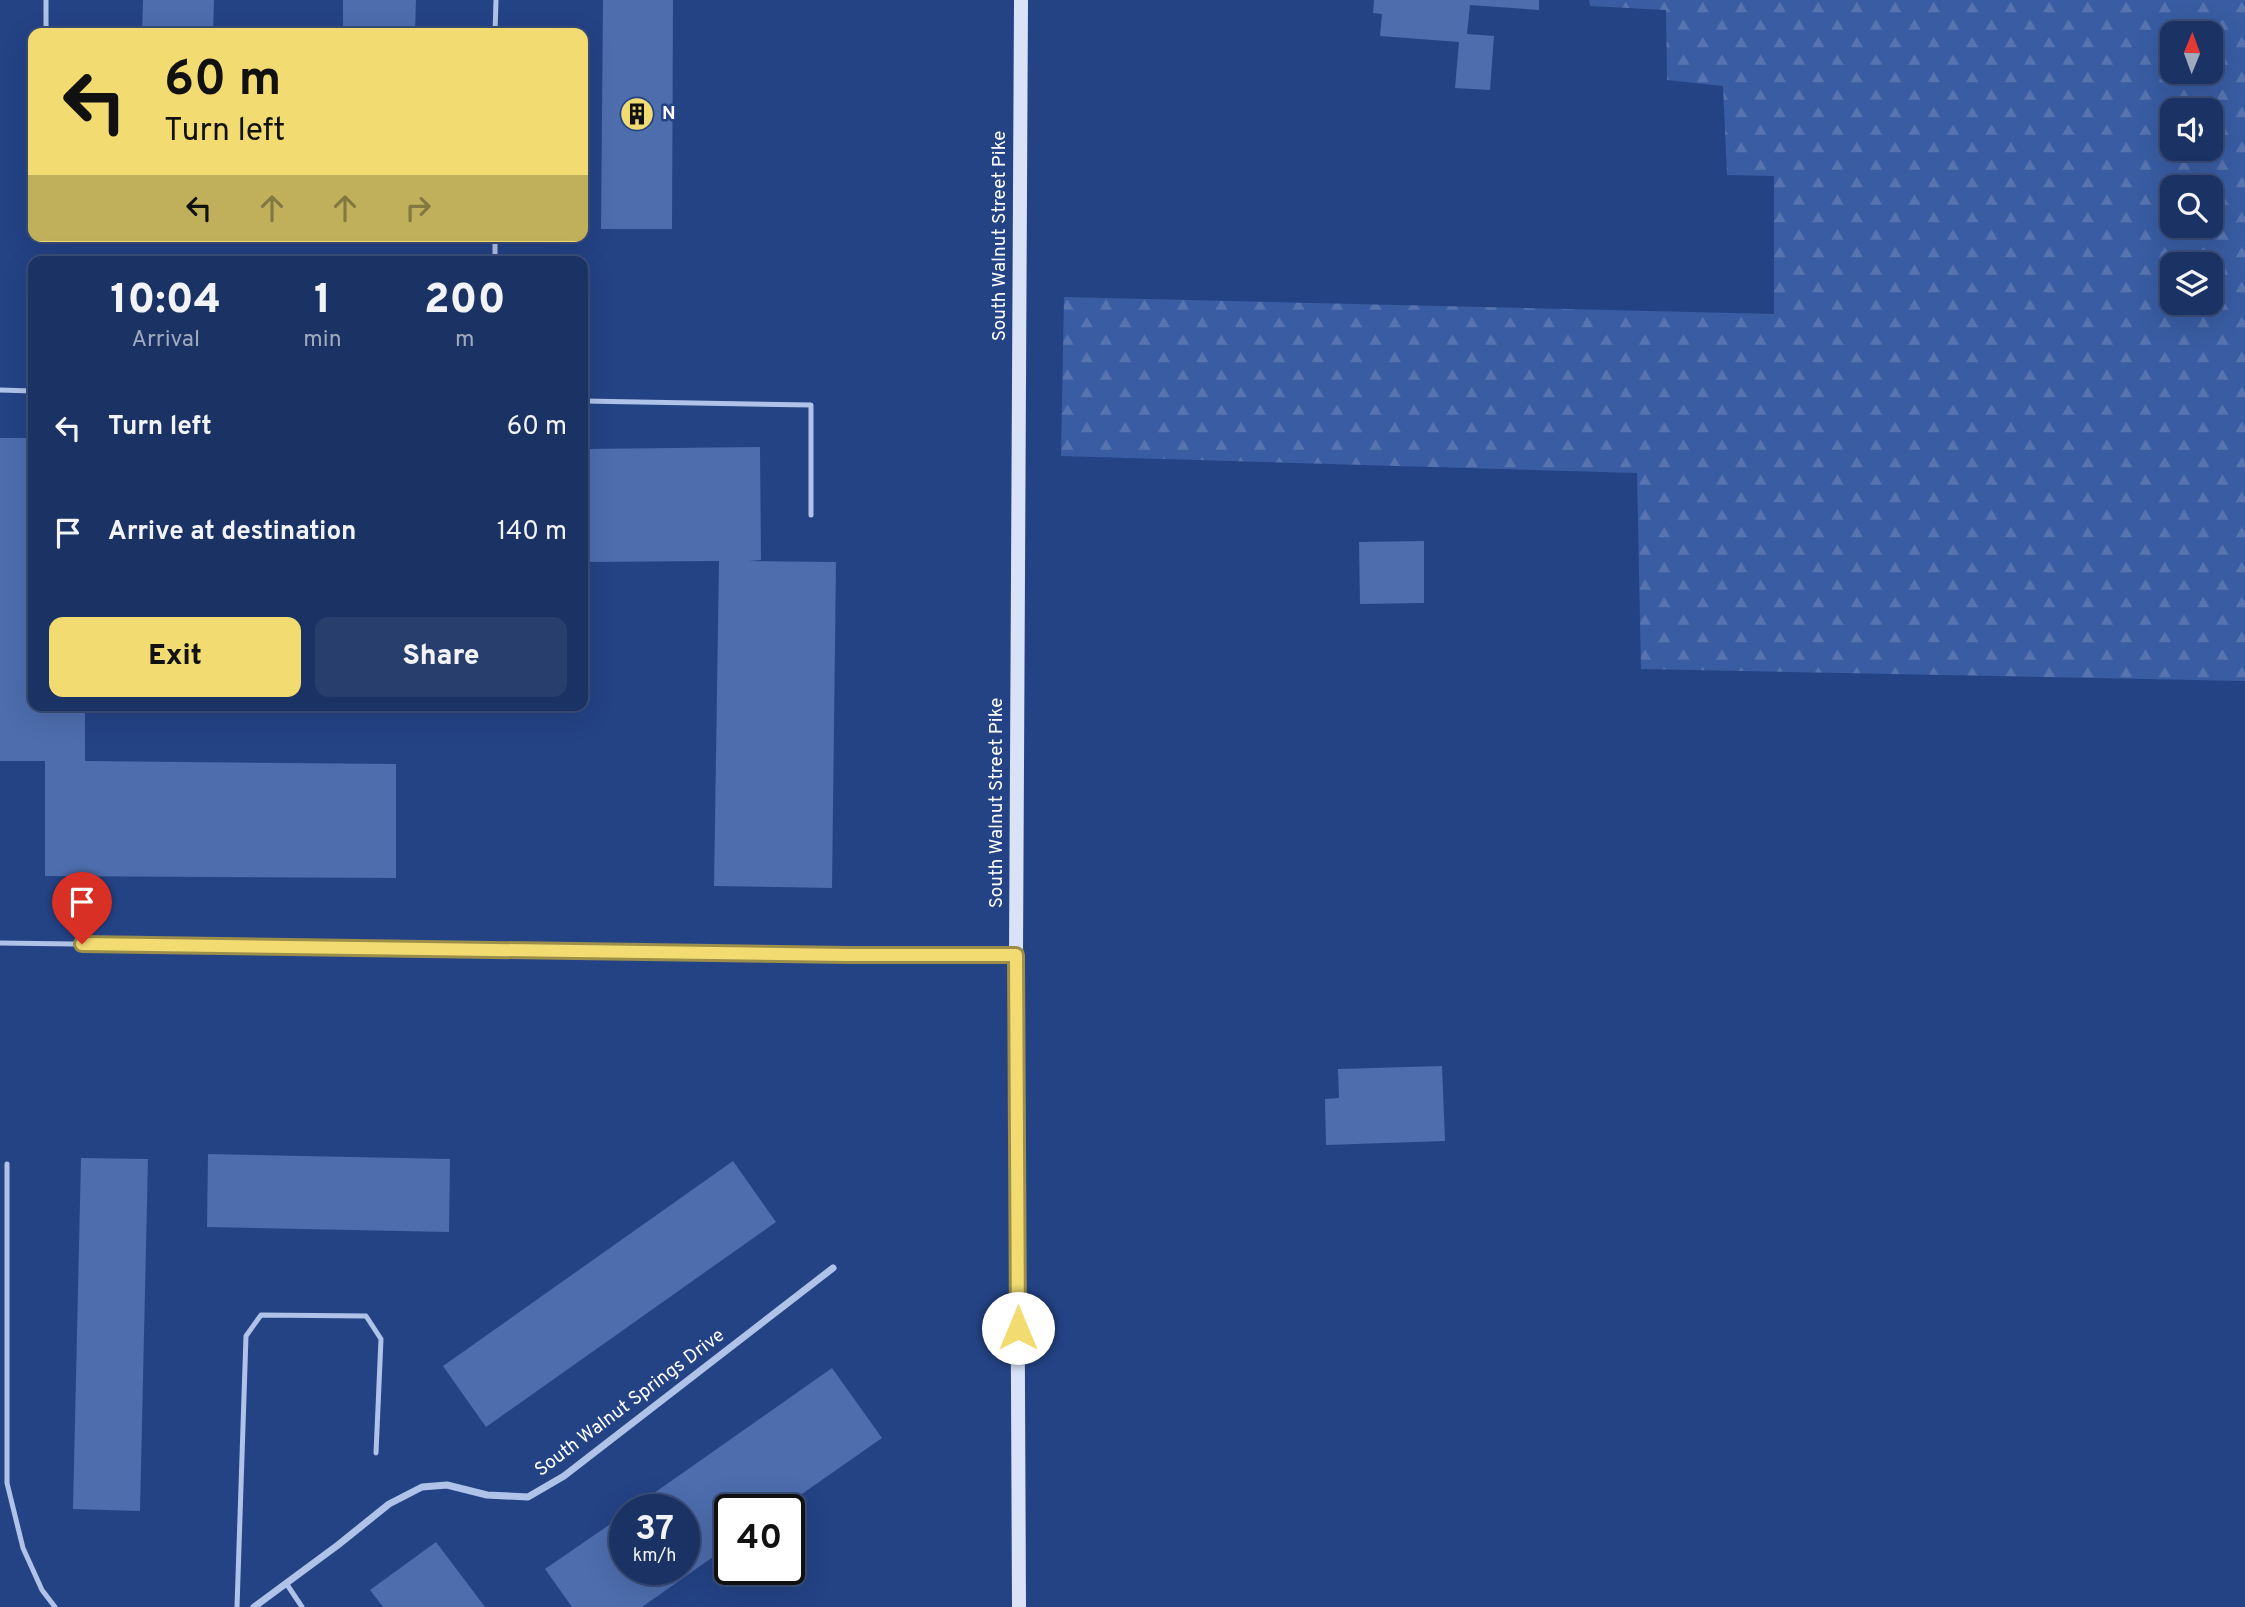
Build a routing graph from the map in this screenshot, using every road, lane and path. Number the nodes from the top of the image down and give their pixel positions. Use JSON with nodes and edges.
{"nodes":[{"id":1,"x":46,"y":0,"type":"edge"},
{"id":2,"x":496,"y":0,"type":"edge"},
{"id":3,"x":1021,"y":0,"type":"edge"},
{"id":4,"x":46,"y":28,"type":"edge"},
{"id":5,"x":495,"y":28,"type":"edge"},
{"id":6,"x":0,"y":390,"type":"edge"},
{"id":7,"x":28,"y":391,"type":"edge"},
{"id":8,"x":588,"y":401,"type":"edge"},
{"id":9,"x":811,"y":515,"type":"dead end"},
{"id":10,"x":0,"y":943,"type":"edge"},
{"id":11,"x":1016,"y":955,"type":"junction"},
{"id":12,"x":6,"y":1164,"type":"dead end"},
{"id":13,"x":832,"y":1268,"type":"dead end"},
{"id":14,"x":376,"y":1453,"type":"dead end"},
{"id":15,"x":286,"y":1583,"type":"junction"},
{"id":16,"x":55,"y":1607,"type":"edge"},
{"id":17,"x":237,"y":1607,"type":"edge"},
{"id":18,"x":254,"y":1607,"type":"edge"},
{"id":19,"x":302,"y":1607,"type":"edge"},
{"id":20,"x":1019,"y":1607,"type":"edge"}],
"edges":[{"from":1,"to":4,"type":"lane"},
{"from":2,"to":5,"type":"lane"},
{"from":3,"to":11,"type":"street","name":"South Walnut Street Pike"},
{"from":6,"to":7,"type":"lane"},
{"from":8,"to":9,"type":"lane"},
{"from":10,"to":11,"type":"lane"},
{"from":11,"to":20,"type":"street","name":"South Walnut Street Pike"},
{"from":12,"to":16,"type":"lane"},
{"from":13,"to":15,"type":"street","name":"South Walnut Springs Drive"},
{"from":14,"to":17,"type":"lane"},
{"from":15,"to":18,"type":"street","name":"South Walnut Springs Drive"},
{"from":15,"to":19,"type":"lane"}]}
